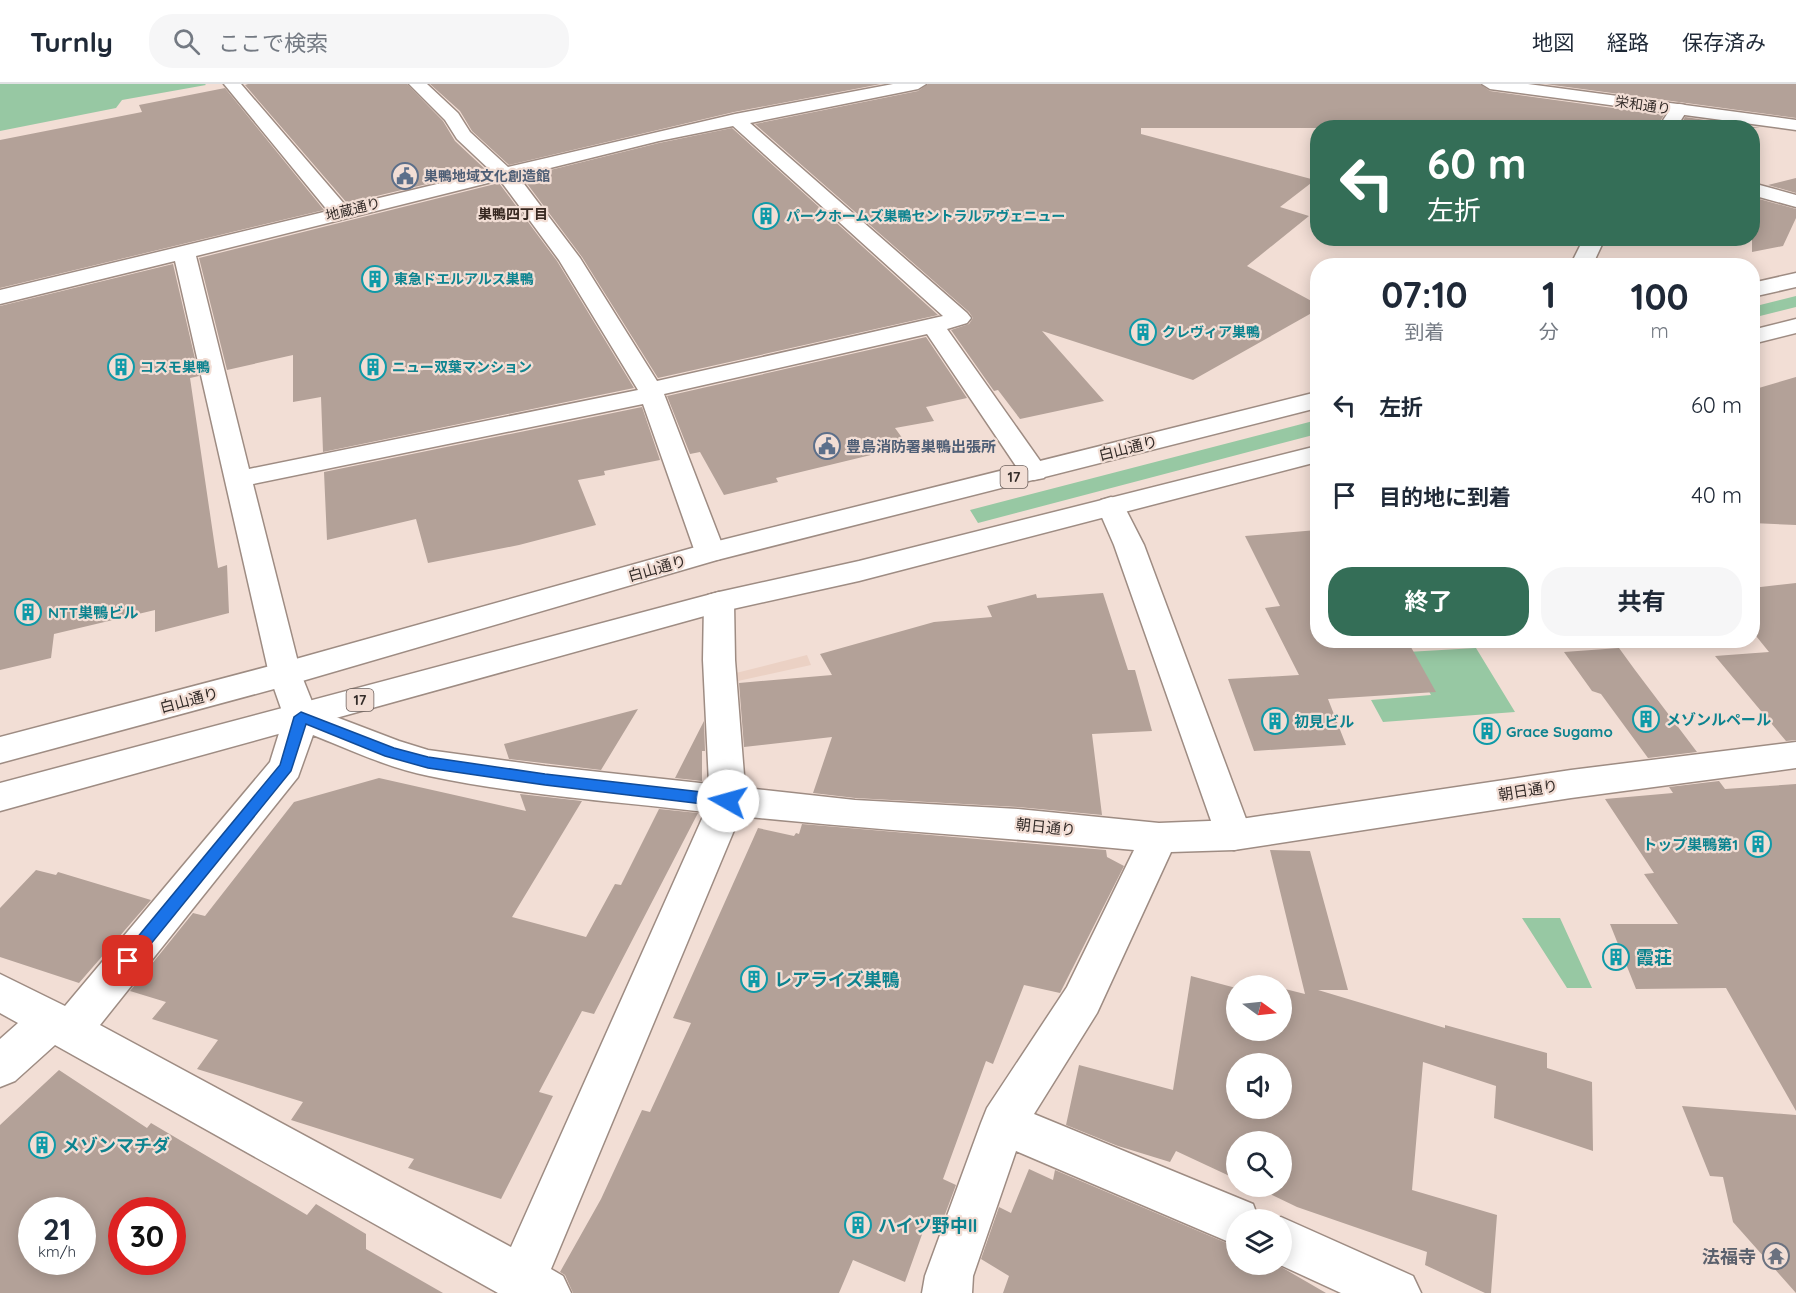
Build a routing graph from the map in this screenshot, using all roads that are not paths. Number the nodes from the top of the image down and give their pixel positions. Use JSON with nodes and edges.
{"nodes":[{"id":1,"x":417,"y":84,"type":"edge"},
{"id":2,"x":918,"y":84,"type":"edge"},
{"id":3,"x":1490,"y":84,"type":"edge"},
{"id":4,"x":256,"y":86,"type":"dead end"},
{"id":5,"x":234,"y":87,"type":"edge"},
{"id":6,"x":1679,"y":109,"type":"junction"},
{"id":7,"x":735,"y":119,"type":"junction"},
{"id":8,"x":1672,"y":120,"type":"edge"},
{"id":9,"x":1759,"y":120,"type":"edge"},
{"id":10,"x":1760,"y":120,"type":"edge"},
{"id":11,"x":1796,"y":125,"type":"edge"},
{"id":12,"x":504,"y":172,"type":"junction"},
{"id":13,"x":1760,"y":191,"type":"edge"},
{"id":14,"x":1796,"y":201,"type":"edge"},
{"id":15,"x":340,"y":212,"type":"junction"},
{"id":16,"x":184,"y":252,"type":"junction"},
{"id":17,"x":1796,"y":280,"type":"edge"},
{"id":18,"x":1760,"y":289,"type":"edge"},
{"id":19,"x":0,"y":297,"type":"edge"},
{"id":20,"x":933,"y":326,"type":"junction"},
{"id":21,"x":1796,"y":326,"type":"edge"},
{"id":22,"x":1760,"y":335,"type":"edge"},
{"id":23,"x":651,"y":393,"type":"junction"},
{"id":24,"x":1310,"y":402,"type":"edge"},
{"id":25,"x":1310,"y":456,"type":"edge"},
{"id":26,"x":1035,"y":472,"type":"junction"},
{"id":27,"x":240,"y":479,"type":"junction"},
{"id":28,"x":1111,"y":506,"type":"junction"},
{"id":29,"x":710,"y":552,"type":"junction"},
{"id":30,"x":719,"y":602,"type":"junction"},
{"id":31,"x":285,"y":674,"type":"junction"},
{"id":32,"x":301,"y":717,"type":"junction"},
{"id":33,"x":0,"y":750,"type":"edge"},
{"id":34,"x":1796,"y":755,"type":"edge"},
{"id":35,"x":0,"y":797,"type":"edge"},
{"id":36,"x":728,"y":801,"type":"junction"},
{"id":37,"x":1234,"y":835,"type":"junction"},
{"id":38,"x":1159,"y":838,"type":"junction"},
{"id":39,"x":0,"y":992,"type":"edge"},
{"id":40,"x":61,"y":1026,"type":"junction"},
{"id":41,"x":0,"y":1067,"type":"edge"},
{"id":42,"x":1003,"y":1123,"type":"junction"},
{"id":43,"x":1226,"y":1217,"type":"edge"},
{"id":44,"x":1292,"y":1246,"type":"edge"},
{"id":45,"x":534,"y":1287,"type":"edge"},
{"id":46,"x":946,"y":1293,"type":"edge"},
{"id":47,"x":1396,"y":1293,"type":"edge"}],
"edges":[{"from":1,"to":12,"type":"main road"},
{"from":2,"to":7,"type":"main road","name":"地蔵通り"},
{"from":3,"to":6,"type":"main road","name":"栄和通り"},
{"from":4,"to":5,"type":"main road"},
{"from":5,"to":15,"type":"main road"},
{"from":6,"to":8,"type":"main road"},
{"from":6,"to":9,"type":"main road","name":"栄和通り"},
{"from":7,"to":12,"type":"main road","name":"地蔵通り"},
{"from":7,"to":20,"type":"main road"},
{"from":10,"to":11,"type":"main road","name":"栄和通り"},
{"from":12,"to":15,"type":"main road","name":"地蔵通り"},
{"from":12,"to":23,"type":"main road"},
{"from":13,"to":14,"type":"main road"},
{"from":15,"to":16,"type":"main road","name":"地蔵通り"},
{"from":16,"to":19,"type":"main road","name":"地蔵通り"},
{"from":16,"to":27,"type":"main road"},
{"from":17,"to":18,"type":"main road"},
{"from":20,"to":23,"type":"main road"},
{"from":20,"to":26,"type":"main road"},
{"from":21,"to":22,"type":"main road"},
{"from":23,"to":27,"type":"main road"},
{"from":23,"to":29,"type":"main road"},
{"from":24,"to":26,"type":"main road","name":"白山通り","number":"17"},
{"from":25,"to":28,"type":"main road","number":"17"},
{"from":26,"to":29,"type":"main road","name":"白山通り","number":"17"},
{"from":27,"to":31,"type":"main road"},
{"from":28,"to":30,"type":"main road","number":"17"},
{"from":28,"to":37,"type":"main road"},
{"from":29,"to":31,"type":"main road","name":"白山通り","number":"17"},
{"from":30,"to":32,"type":"main road","number":"17"},
{"from":30,"to":36,"type":"main road"},
{"from":31,"to":32,"type":"main road"},
{"from":31,"to":33,"type":"main road","name":"白山通り","number":"17"},
{"from":32,"to":35,"type":"main road","number":"17"},
{"from":32,"to":36,"type":"main road","name":"朝日通り"},
{"from":32,"to":40,"type":"main road"},
{"from":34,"to":37,"type":"main road","name":"朝日通り"},
{"from":36,"to":38,"type":"main road","name":"朝日通り"},
{"from":36,"to":45,"type":"main road"},
{"from":37,"to":38,"type":"main road","name":"朝日通り"},
{"from":38,"to":42,"type":"main road"},
{"from":39,"to":40,"type":"main road"},
{"from":40,"to":41,"type":"main road"},
{"from":40,"to":45,"type":"main road"},
{"from":42,"to":43,"type":"main road"},
{"from":42,"to":46,"type":"main road"},
{"from":44,"to":47,"type":"main road"}]}
